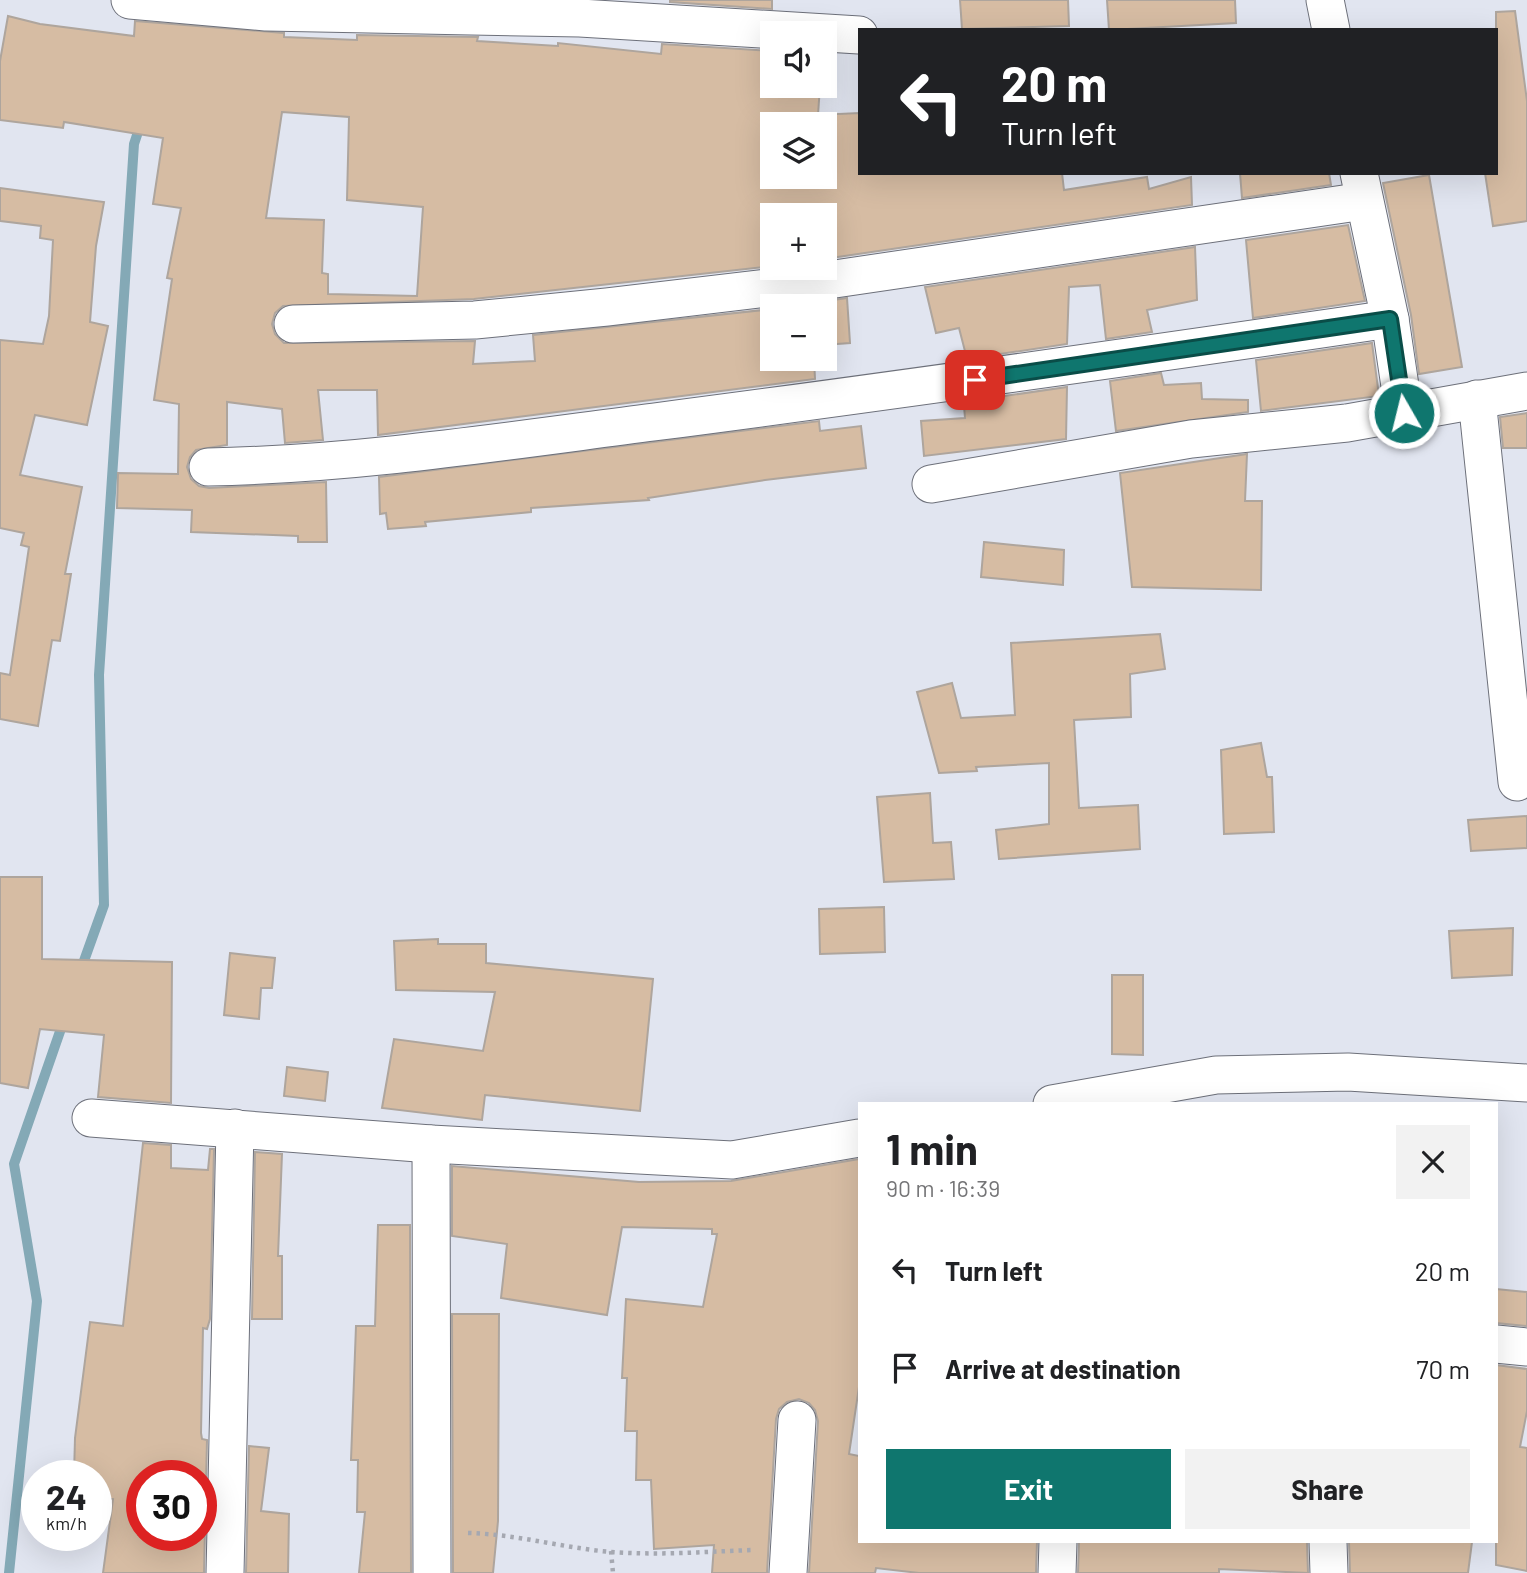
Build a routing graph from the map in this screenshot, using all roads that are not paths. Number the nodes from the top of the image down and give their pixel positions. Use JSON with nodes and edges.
{"nodes":[{"id":1,"x":130,"y":0,"type":"edge"},
{"id":2,"x":1325,"y":0,"type":"edge"},
{"id":3,"x":1331,"y":28,"type":"edge"},
{"id":4,"x":858,"y":35,"type":"edge"},
{"id":5,"x":1362,"y":187,"type":"edge"},
{"id":6,"x":1390,"y":319,"type":"junction"},
{"id":7,"x":293,"y":324,"type":"dead end"},
{"id":8,"x":1527,"y":391,"type":"edge"},
{"id":9,"x":1477,"y":399,"type":"junction"},
{"id":10,"x":1404,"y":413,"type":"junction"},
{"id":11,"x":208,"y":467,"type":"dead end"},
{"id":12,"x":931,"y":484,"type":"dead end"},
{"id":13,"x":1517,"y":782,"type":"dead end"},
{"id":14,"x":1527,"y":1083,"type":"edge"},
{"id":15,"x":1063,"y":1102,"type":"edge"},
{"id":16,"x":90,"y":1118,"type":"dead end"},
{"id":17,"x":235,"y":1128,"type":"junction"},
{"id":18,"x":858,"y":1138,"type":"edge"},
{"id":19,"x":431,"y":1144,"type":"junction"},
{"id":20,"x":1498,"y":1344,"type":"edge"},
{"id":21,"x":1527,"y":1347,"type":"edge"},
{"id":22,"x":797,"y":1420,"type":"dead end"},
{"id":23,"x":1058,"y":1543,"type":"edge"},
{"id":24,"x":1328,"y":1543,"type":"edge"},
{"id":25,"x":789,"y":1561,"type":"edge"},
{"id":26,"x":225,"y":1573,"type":"edge"},
{"id":27,"x":432,"y":1573,"type":"edge"},
{"id":28,"x":1057,"y":1573,"type":"edge"},
{"id":29,"x":1329,"y":1573,"type":"edge"}],
"edges":[{"from":1,"to":4,"type":"street"},
{"from":2,"to":3,"type":"street"},
{"from":5,"to":6,"type":"street"},
{"from":5,"to":7,"type":"street"},
{"from":6,"to":10,"type":"street"},
{"from":6,"to":11,"type":"street"},
{"from":8,"to":9,"type":"street"},
{"from":9,"to":10,"type":"street"},
{"from":9,"to":13,"type":"street"},
{"from":10,"to":12,"type":"street"},
{"from":14,"to":15,"type":"street"},
{"from":16,"to":17,"type":"street"},
{"from":17,"to":19,"type":"street"},
{"from":17,"to":26,"type":"street"},
{"from":18,"to":19,"type":"street"},
{"from":19,"to":27,"type":"street"},
{"from":20,"to":21,"type":"street"},
{"from":22,"to":25,"type":"street"},
{"from":23,"to":28,"type":"street"},
{"from":24,"to":29,"type":"street"}]}
